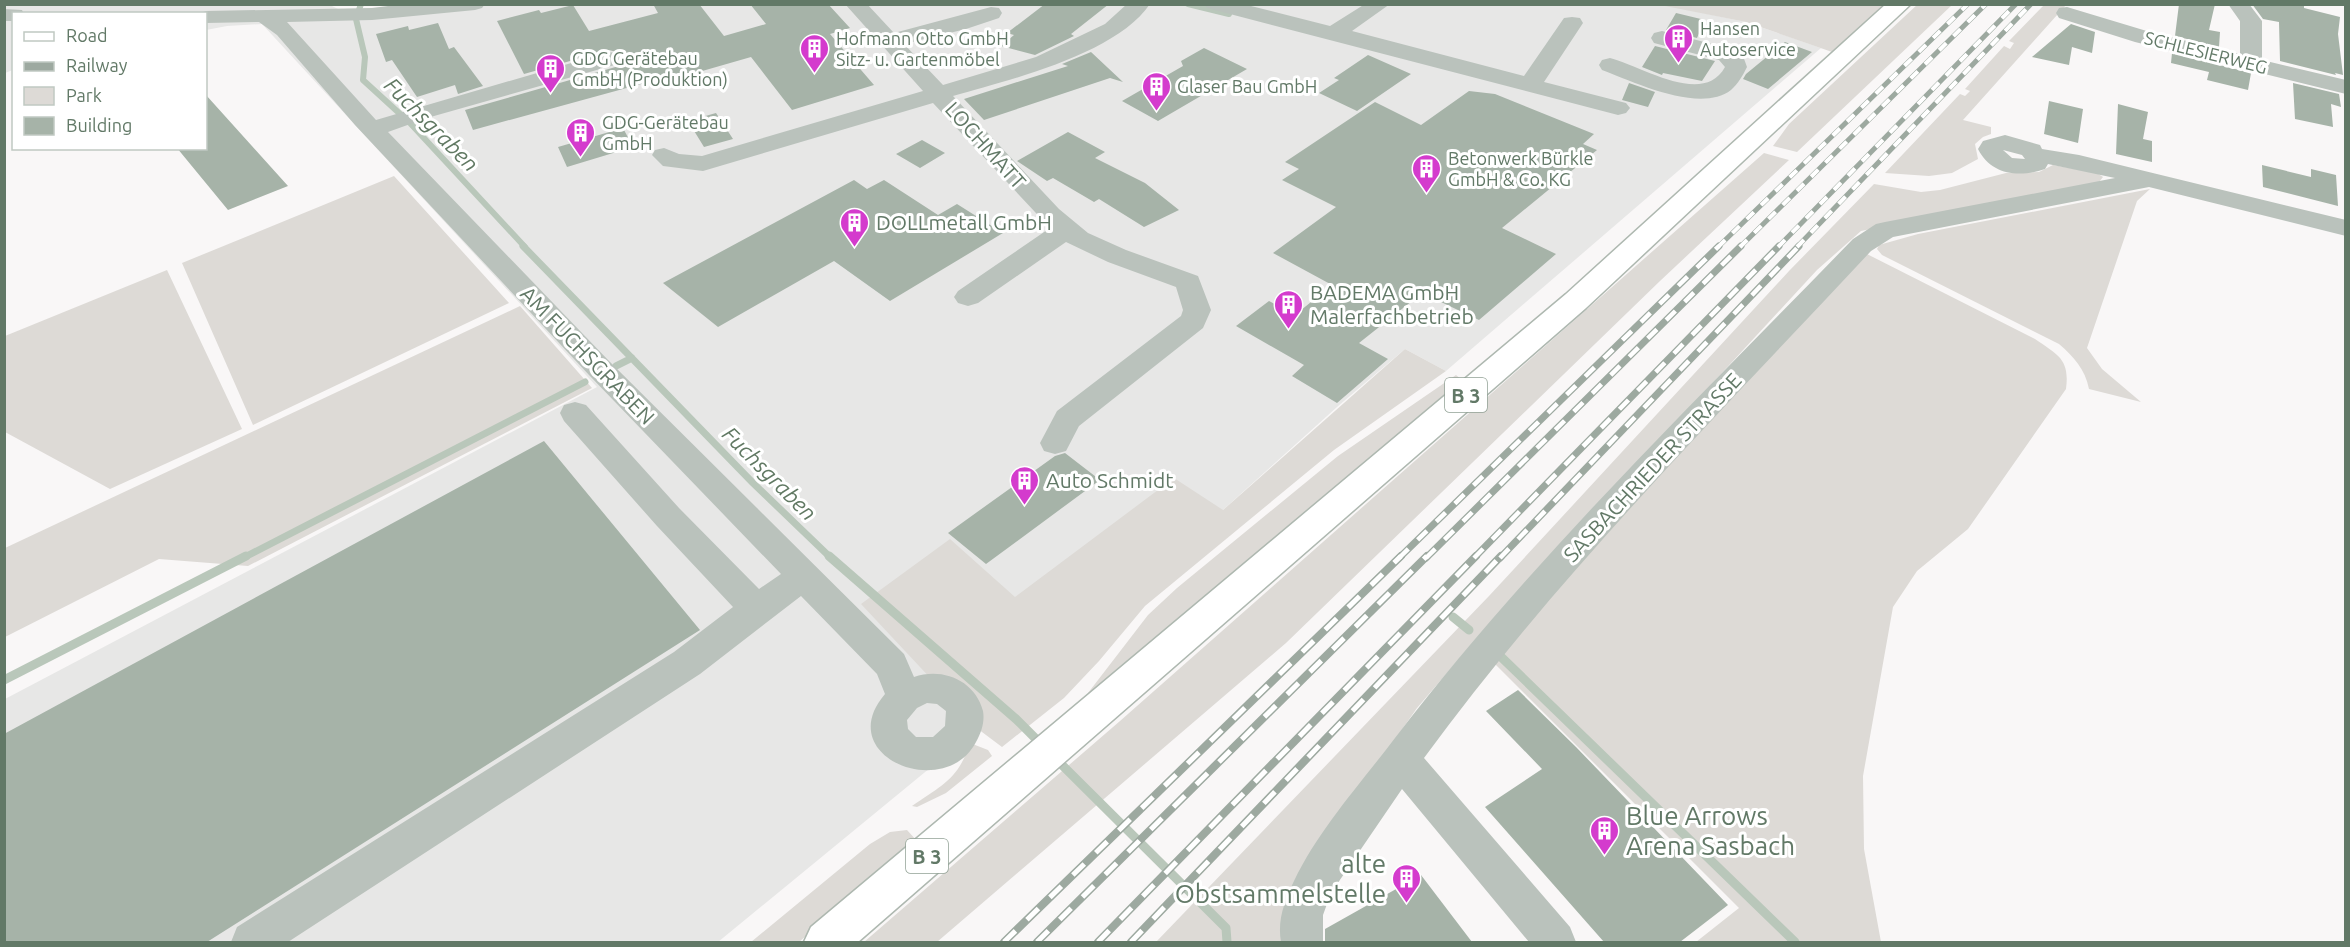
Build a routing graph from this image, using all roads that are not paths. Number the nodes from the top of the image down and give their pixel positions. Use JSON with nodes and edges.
{"nodes":[{"id":1,"x":476,"y":4,"type":"edge"},
{"id":2,"x":855,"y":4,"type":"edge"},
{"id":3,"x":1140,"y":4,"type":"edge"},
{"id":4,"x":1214,"y":4,"type":"edge"},
{"id":5,"x":1380,"y":4,"type":"edge"},
{"id":6,"x":1900,"y":4,"type":"edge"},
{"id":7,"x":2238,"y":4,"type":"edge"},
{"id":8,"x":1242,"y":7,"type":"edge"},
{"id":9,"x":991,"y":13,"type":"dead end"},
{"id":10,"x":2067,"y":13,"type":"dead end"},
{"id":11,"x":207,"y":17,"type":"edge"},
{"id":12,"x":304,"y":20,"type":"edge"},
{"id":13,"x":1572,"y":22,"type":"dead end"},
{"id":14,"x":1334,"y":33,"type":"junction"},
{"id":15,"x":1662,"y":38,"type":"dead end"},
{"id":16,"x":889,"y":41,"type":"junction"},
{"id":17,"x":610,"y":59,"type":"dead end"},
{"id":18,"x":2251,"y":63,"type":"junction"},
{"id":19,"x":1530,"y":85,"type":"junction"},
{"id":20,"x":2346,"y":87,"type":"edge"},
{"id":21,"x":939,"y":94,"type":"junction"},
{"id":22,"x":1587,"y":100,"type":"junction"},
{"id":23,"x":1618,"y":108,"type":"dead end"},
{"id":24,"x":382,"y":125,"type":"junction"},
{"id":25,"x":664,"y":155,"type":"dead end"},
{"id":26,"x":2036,"y":155,"type":"dead end"},
{"id":27,"x":2146,"y":180,"type":"junction"},
{"id":28,"x":2346,"y":228,"type":"edge"},
{"id":29,"x":1067,"y":229,"type":"junction"},
{"id":30,"x":968,"y":297,"type":"dead end"},
{"id":31,"x":575,"y":413,"type":"dead end"},
{"id":32,"x":1055,"y":443,"type":"dead end"},
{"id":33,"x":804,"y":576,"type":"junction"},
{"id":34,"x":756,"y":609,"type":"junction"},
{"id":35,"x":904,"y":697,"type":"dead end"},
{"id":36,"x":1401,"y":759,"type":"junction"},
{"id":37,"x":252,"y":942,"type":"edge"},
{"id":38,"x":826,"y":942,"type":"edge"},
{"id":39,"x":1302,"y":942,"type":"edge"},
{"id":40,"x":1555,"y":942,"type":"edge"}],
"edges":[{"from":1,"to":12,"type":"street"},
{"from":2,"to":16,"type":"street","name":"LOCHMATT"},
{"from":3,"to":21,"type":"street"},
{"from":4,"to":8,"type":"street"},
{"from":5,"to":14,"type":"street"},
{"from":6,"to":38,"type":"main road","number":"B 3"},
{"from":7,"to":18,"type":"street"},
{"from":8,"to":14,"type":"street"},
{"from":9,"to":16,"type":"street"},
{"from":10,"to":18,"type":"street","name":"SCHLESIERWEG"},
{"from":11,"to":12,"type":"street","name":"AM FUCHSGRABEN"},
{"from":12,"to":24,"type":"street","name":"AM FUCHSGRABEN"},
{"from":13,"to":19,"type":"street"},
{"from":14,"to":19,"type":"street"},
{"from":15,"to":22,"type":"street"},
{"from":16,"to":21,"type":"street","name":"LOCHMATT"},
{"from":17,"to":24,"type":"street"},
{"from":18,"to":20,"type":"street","name":"SCHLESIERWEG"},
{"from":19,"to":22,"type":"street"},
{"from":21,"to":25,"type":"street","name":"LOCHMATT"},
{"from":21,"to":29,"type":"street","name":"LOCHMATT"},
{"from":22,"to":23,"type":"street"},
{"from":24,"to":33,"type":"street","name":"AM FUCHSGRABEN"},
{"from":26,"to":27,"type":"street","name":"SASBACHRIEDER STRASSE"},
{"from":27,"to":28,"type":"street","name":"SASBACHRIEDER STRASSE"},
{"from":27,"to":36,"type":"street","name":"SASBACHRIEDER STRASSE"},
{"from":29,"to":30,"type":"street"},
{"from":29,"to":32,"type":"street","name":"LOCHMATT"},
{"from":31,"to":34,"type":"street"},
{"from":33,"to":34,"type":"street"},
{"from":33,"to":35,"type":"street","name":"AM FUCHSGRABEN"},
{"from":34,"to":37,"type":"street"},
{"from":36,"to":39,"type":"street","name":"SASBACHRIEDER STRASSE"},
{"from":36,"to":40,"type":"street"}]}
